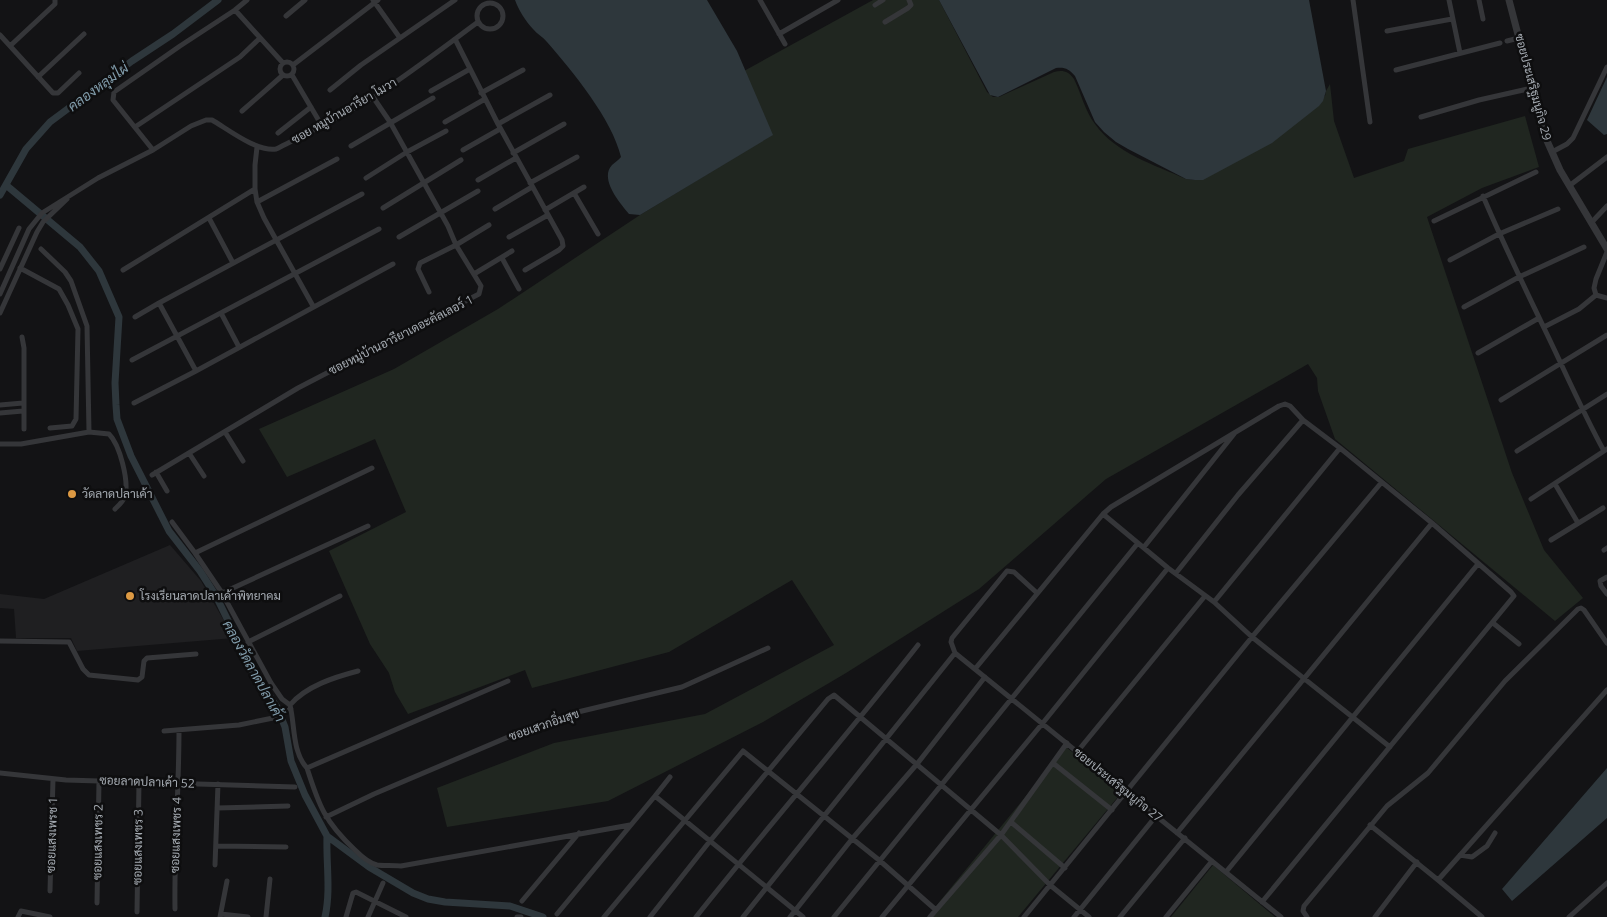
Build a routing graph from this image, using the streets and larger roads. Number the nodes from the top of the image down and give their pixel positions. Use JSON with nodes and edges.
{"nodes":[{"id":1,"x":55,"y":0,"type":"edge"},
{"id":2,"x":247,"y":0,"type":"edge"},
{"id":3,"x":305,"y":0,"type":"edge"},
{"id":4,"x":455,"y":0,"type":"edge"},
{"id":5,"x":478,"y":0,"type":"edge"},
{"id":6,"x":838,"y":0,"type":"edge"},
{"id":7,"x":883,"y":0,"type":"edge"},
{"id":8,"x":909,"y":0,"type":"edge"},
{"id":9,"x":1354,"y":0,"type":"edge"},
{"id":10,"x":1449,"y":0,"type":"edge"},
{"id":11,"x":1479,"y":0,"type":"edge"},
{"id":12,"x":1509,"y":0,"type":"edge"},
{"id":13,"x":375,"y":1,"type":"edge"},
{"id":14,"x":762,"y":1,"type":"edge"},
{"id":15,"x":488,"y":2,"type":"edge"},
{"id":16,"x":875,"y":5,"type":"dead end"},
{"id":17,"x":482,"y":6,"type":"junction"},
{"id":18,"x":235,"y":10,"type":"junction"},
{"id":19,"x":286,"y":16,"type":"dead end"},
{"id":20,"x":1452,"y":19,"type":"junction"},
{"id":21,"x":1483,"y":19,"type":"dead end"},
{"id":22,"x":478,"y":22,"type":"junction"},
{"id":23,"x":885,"y":22,"type":"dead end"},
{"id":24,"x":1387,"y":31,"type":"dead end"},
{"id":25,"x":84,"y":34,"type":"dead end"},
{"id":26,"x":779,"y":34,"type":"junction"},
{"id":27,"x":0,"y":35,"type":"edge"},
{"id":28,"x":260,"y":38,"type":"junction"},
{"id":29,"x":400,"y":38,"type":"junction"},
{"id":30,"x":1519,"y":38,"type":"junction"},
{"id":31,"x":455,"y":39,"type":"junction"},
{"id":32,"x":1507,"y":41,"type":"dead end"},
{"id":33,"x":1500,"y":42,"type":"dead end"},
{"id":34,"x":785,"y":44,"type":"dead end"},
{"id":35,"x":10,"y":46,"type":"junction"},
{"id":36,"x":1460,"y":53,"type":"junction"},
{"id":37,"x":283,"y":63,"type":"junction"},
{"id":38,"x":293,"y":65,"type":"junction"},
{"id":39,"x":1607,"y":66,"type":"edge"},
{"id":40,"x":470,"y":69,"type":"junction"},
{"id":41,"x":523,"y":70,"type":"dead end"},
{"id":42,"x":1396,"y":70,"type":"dead end"},
{"id":43,"x":79,"y":73,"type":"dead end"},
{"id":44,"x":283,"y":75,"type":"junction"},
{"id":45,"x":292,"y":75,"type":"junction"},
{"id":46,"x":38,"y":77,"type":"junction"},
{"id":47,"x":1532,"y":88,"type":"junction"},
{"id":48,"x":330,"y":90,"type":"dead end"},
{"id":49,"x":431,"y":91,"type":"dead end"},
{"id":50,"x":481,"y":92,"type":"junction"},
{"id":51,"x":550,"y":95,"type":"dead end"},
{"id":52,"x":373,"y":97,"type":"junction"},
{"id":53,"x":433,"y":98,"type":"dead end"},
{"id":54,"x":485,"y":99,"type":"junction"},
{"id":55,"x":311,"y":107,"type":"junction"},
{"id":56,"x":242,"y":111,"type":"dead end"},
{"id":57,"x":1421,"y":117,"type":"dead end"},
{"id":58,"x":390,"y":122,"type":"junction"},
{"id":59,"x":445,"y":122,"type":"dead end"},
{"id":60,"x":1370,"y":122,"type":"dead end"},
{"id":61,"x":564,"y":124,"type":"dead end"},
{"id":62,"x":322,"y":126,"type":"junction"},
{"id":63,"x":134,"y":127,"type":"junction"},
{"id":64,"x":499,"y":127,"type":"junction"},
{"id":65,"x":446,"y":131,"type":"dead end"},
{"id":66,"x":278,"y":132,"type":"dead end"},
{"id":67,"x":350,"y":146,"type":"dead end"},
{"id":68,"x":257,"y":147,"type":"junction"},
{"id":69,"x":153,"y":150,"type":"junction"},
{"id":70,"x":463,"y":150,"type":"dead end"},
{"id":71,"x":407,"y":152,"type":"junction"},
{"id":72,"x":1552,"y":152,"type":"junction"},
{"id":73,"x":515,"y":156,"type":"junction"},
{"id":74,"x":1607,"y":157,"type":"edge"},
{"id":75,"x":576,"y":158,"type":"dead end"},
{"id":76,"x":337,"y":159,"type":"dead end"},
{"id":77,"x":461,"y":160,"type":"dead end"},
{"id":78,"x":1536,"y":172,"type":"dead end"},
{"id":79,"x":366,"y":178,"type":"dead end"},
{"id":80,"x":478,"y":180,"type":"dead end"},
{"id":81,"x":424,"y":182,"type":"junction"},
{"id":82,"x":531,"y":185,"type":"junction"},
{"id":83,"x":1569,"y":186,"type":"junction"},
{"id":84,"x":584,"y":187,"type":"dead end"},
{"id":85,"x":255,"y":189,"type":"junction"},
{"id":86,"x":478,"y":191,"type":"dead end"},
{"id":87,"x":574,"y":193,"type":"junction"},
{"id":88,"x":362,"y":194,"type":"dead end"},
{"id":89,"x":70,"y":195,"type":"junction"},
{"id":90,"x":1483,"y":196,"type":"junction"},
{"id":91,"x":258,"y":202,"type":"junction"},
{"id":92,"x":1607,"y":206,"type":"edge"},
{"id":93,"x":383,"y":208,"type":"dead end"},
{"id":94,"x":495,"y":209,"type":"dead end"},
{"id":95,"x":1558,"y":210,"type":"dead end"},
{"id":96,"x":546,"y":213,"type":"junction"},
{"id":97,"x":441,"y":214,"type":"junction"},
{"id":98,"x":209,"y":218,"type":"junction"},
{"id":99,"x":1434,"y":220,"type":"dead end"},
{"id":100,"x":1591,"y":223,"type":"junction"},
{"id":101,"x":489,"y":224,"type":"dead end"},
{"id":102,"x":19,"y":228,"type":"dead end"},
{"id":103,"x":378,"y":229,"type":"dead end"},
{"id":104,"x":598,"y":234,"type":"dead end"},
{"id":105,"x":1499,"y":234,"type":"junction"},
{"id":106,"x":399,"y":237,"type":"dead end"},
{"id":107,"x":509,"y":237,"type":"dead end"},
{"id":108,"x":276,"y":240,"type":"junction"},
{"id":109,"x":456,"y":245,"type":"junction"},
{"id":110,"x":1584,"y":247,"type":"dead end"},
{"id":111,"x":41,"y":249,"type":"dead end"},
{"id":112,"x":512,"y":251,"type":"dead end"},
{"id":113,"x":1607,"y":251,"type":"edge"},
{"id":114,"x":502,"y":258,"type":"junction"},
{"id":115,"x":1450,"y":260,"type":"dead end"},
{"id":116,"x":234,"y":263,"type":"junction"},
{"id":117,"x":393,"y":264,"type":"dead end"},
{"id":118,"x":20,"y":268,"type":"junction"},
{"id":119,"x":0,"y":269,"type":"edge"},
{"id":120,"x":124,"y":270,"type":"dead end"},
{"id":121,"x":525,"y":270,"type":"dead end"},
{"id":122,"x":295,"y":274,"type":"junction"},
{"id":123,"x":474,"y":274,"type":"junction"},
{"id":124,"x":1519,"y":277,"type":"junction"},
{"id":125,"x":519,"y":289,"type":"dead end"},
{"id":126,"x":430,"y":292,"type":"dead end"},
{"id":127,"x":0,"y":294,"type":"edge"},
{"id":128,"x":1596,"y":296,"type":"junction"},
{"id":129,"x":1607,"y":298,"type":"edge"},
{"id":130,"x":159,"y":303,"type":"junction"},
{"id":131,"x":313,"y":306,"type":"junction"},
{"id":132,"x":1464,"y":307,"type":"dead end"},
{"id":133,"x":0,"y":313,"type":"edge"},
{"id":134,"x":221,"y":313,"type":"junction"},
{"id":135,"x":135,"y":318,"type":"dead end"},
{"id":136,"x":1539,"y":318,"type":"junction"},
{"id":137,"x":1544,"y":327,"type":"junction"},
{"id":138,"x":1607,"y":335,"type":"edge"},
{"id":139,"x":22,"y":336,"type":"dead end"},
{"id":140,"x":177,"y":337,"type":"junction"},
{"id":141,"x":240,"y":347,"type":"junction"},
{"id":142,"x":1478,"y":353,"type":"dead end"},
{"id":143,"x":132,"y":360,"type":"dead end"},
{"id":144,"x":1559,"y":363,"type":"junction"},
{"id":145,"x":196,"y":371,"type":"junction"},
{"id":146,"x":1607,"y":394,"type":"edge"},
{"id":147,"x":1501,"y":400,"type":"dead end"},
{"id":148,"x":24,"y":403,"type":"junction"},
{"id":149,"x":134,"y":403,"type":"dead end"},
{"id":150,"x":0,"y":405,"type":"edge"},
{"id":151,"x":1581,"y":409,"type":"junction"},
{"id":152,"x":24,"y":411,"type":"junction"},
{"id":153,"x":0,"y":413,"type":"edge"},
{"id":154,"x":1303,"y":420,"type":"junction"},
{"id":155,"x":50,"y":428,"type":"dead end"},
{"id":156,"x":24,"y":429,"type":"dead end"},
{"id":157,"x":89,"y":432,"type":"junction"},
{"id":158,"x":225,"y":432,"type":"junction"},
{"id":159,"x":1236,"y":432,"type":"junction"},
{"id":160,"x":0,"y":444,"type":"edge"},
{"id":161,"x":1340,"y":448,"type":"junction"},
{"id":162,"x":1605,"y":450,"type":"edge"},
{"id":163,"x":1518,"y":451,"type":"dead end"},
{"id":164,"x":189,"y":453,"type":"junction"},
{"id":165,"x":243,"y":461,"type":"dead end"},
{"id":166,"x":372,"y":468,"type":"dead end"},
{"id":167,"x":204,"y":476,"type":"dead end"},
{"id":168,"x":1381,"y":483,"type":"junction"},
{"id":169,"x":1555,"y":484,"type":"junction"},
{"id":170,"x":167,"y":491,"type":"dead end"},
{"id":171,"x":1531,"y":499,"type":"dead end"},
{"id":172,"x":1603,"y":508,"type":"dead end"},
{"id":173,"x":115,"y":509,"type":"dead end"},
{"id":174,"x":1103,"y":514,"type":"junction"},
{"id":175,"x":172,"y":522,"type":"dead end"},
{"id":176,"x":1432,"y":523,"type":"junction"},
{"id":177,"x":1578,"y":523,"type":"junction"},
{"id":178,"x":368,"y":526,"type":"dead end"},
{"id":179,"x":1551,"y":540,"type":"dead end"},
{"id":180,"x":1138,"y":543,"type":"junction"},
{"id":181,"x":1144,"y":547,"type":"junction"},
{"id":182,"x":196,"y":553,"type":"junction"},
{"id":183,"x":1478,"y":564,"type":"junction"},
{"id":184,"x":1168,"y":568,"type":"junction"},
{"id":185,"x":1176,"y":573,"type":"junction"},
{"id":186,"x":1607,"y":576,"type":"edge"},
{"id":187,"x":222,"y":593,"type":"junction"},
{"id":188,"x":1037,"y":593,"type":"junction"},
{"id":189,"x":1607,"y":594,"type":"edge"},
{"id":190,"x":340,"y":596,"type":"dead end"},
{"id":191,"x":1205,"y":596,"type":"junction"},
{"id":192,"x":1214,"y":602,"type":"junction"},
{"id":193,"x":1493,"y":623,"type":"junction"},
{"id":194,"x":1252,"y":637,"type":"junction"},
{"id":195,"x":0,"y":641,"type":"edge"},
{"id":196,"x":248,"y":642,"type":"junction"},
{"id":197,"x":1607,"y":643,"type":"edge"},
{"id":198,"x":1519,"y":644,"type":"dead end"},
{"id":199,"x":918,"y":645,"type":"dead end"},
{"id":200,"x":768,"y":648,"type":"dead end"},
{"id":201,"x":955,"y":653,"type":"junction"},
{"id":202,"x":196,"y":654,"type":"dead end"},
{"id":203,"x":975,"y":669,"type":"junction"},
{"id":204,"x":358,"y":671,"type":"dead end"},
{"id":205,"x":985,"y":677,"type":"junction"},
{"id":206,"x":1304,"y":678,"type":"junction"},
{"id":207,"x":508,"y":681,"type":"dead end"},
{"id":208,"x":1607,"y":690,"type":"edge"},
{"id":209,"x":1012,"y":699,"type":"junction"},
{"id":210,"x":290,"y":708,"type":"junction"},
{"id":211,"x":861,"y":717,"type":"junction"},
{"id":212,"x":1353,"y":717,"type":"junction"},
{"id":213,"x":1042,"y":724,"type":"junction"},
{"id":214,"x":179,"y":730,"type":"junction"},
{"id":215,"x":164,"y":731,"type":"dead end"},
{"id":216,"x":886,"y":739,"type":"junction"},
{"id":217,"x":1067,"y":743,"type":"junction"},
{"id":218,"x":1390,"y":746,"type":"junction"},
{"id":219,"x":1077,"y":752,"type":"junction"},
{"id":220,"x":1053,"y":763,"type":"junction"},
{"id":221,"x":917,"y":764,"type":"junction"},
{"id":222,"x":307,"y":768,"type":"junction"},
{"id":223,"x":768,"y":770,"type":"junction"},
{"id":224,"x":0,"y":773,"type":"edge"},
{"id":225,"x":670,"y":777,"type":"dead end"},
{"id":226,"x":53,"y":779,"type":"junction"},
{"id":227,"x":99,"y":781,"type":"junction"},
{"id":228,"x":139,"y":782,"type":"junction"},
{"id":229,"x":179,"y":783,"type":"junction"},
{"id":230,"x":218,"y":784,"type":"junction"},
{"id":231,"x":942,"y":786,"type":"junction"},
{"id":232,"x":295,"y":787,"type":"dead end"},
{"id":233,"x":797,"y":792,"type":"junction"},
{"id":234,"x":1127,"y":792,"type":"junction"},
{"id":235,"x":655,"y":796,"type":"junction"},
{"id":236,"x":288,"y":806,"type":"dead end"},
{"id":237,"x":217,"y":808,"type":"junction"},
{"id":238,"x":970,"y":810,"type":"junction"},
{"id":239,"x":1112,"y":810,"type":"junction"},
{"id":240,"x":825,"y":816,"type":"junction"},
{"id":241,"x":1156,"y":816,"type":"junction"},
{"id":242,"x":326,"y":817,"type":"junction"},
{"id":243,"x":684,"y":820,"type":"junction"},
{"id":244,"x":1011,"y":822,"type":"junction"},
{"id":245,"x":630,"y":825,"type":"junction"},
{"id":246,"x":1370,"y":826,"type":"junction"},
{"id":247,"x":579,"y":833,"type":"junction"},
{"id":248,"x":1177,"y":833,"type":"junction"},
{"id":249,"x":1495,"y":833,"type":"dead end"},
{"id":250,"x":1001,"y":835,"type":"junction"},
{"id":251,"x":1184,"y":838,"type":"junction"},
{"id":252,"x":852,"y":839,"type":"junction"},
{"id":253,"x":710,"y":841,"type":"junction"},
{"id":254,"x":216,"y":846,"type":"junction"},
{"id":255,"x":286,"y":847,"type":"dead end"},
{"id":256,"x":1460,"y":856,"type":"junction"},
{"id":257,"x":879,"y":860,"type":"junction"},
{"id":258,"x":1212,"y":861,"type":"junction"},
{"id":259,"x":1417,"y":862,"type":"junction"},
{"id":260,"x":738,"y":864,"type":"junction"},
{"id":261,"x":215,"y":865,"type":"dead end"},
{"id":262,"x":1065,"y":868,"type":"junction"},
{"id":263,"x":1226,"y":872,"type":"junction"},
{"id":264,"x":270,"y":879,"type":"dead end"},
{"id":265,"x":1438,"y":880,"type":"junction"},
{"id":266,"x":227,"y":881,"type":"dead end"},
{"id":267,"x":383,"y":883,"type":"dead end"},
{"id":268,"x":1607,"y":883,"type":"edge"},
{"id":269,"x":908,"y":885,"type":"junction"},
{"id":270,"x":1050,"y":885,"type":"junction"},
{"id":271,"x":767,"y":887,"type":"junction"},
{"id":272,"x":50,"y":891,"type":"dead end"},
{"id":273,"x":375,"y":901,"type":"junction"},
{"id":274,"x":522,"y":901,"type":"dead end"},
{"id":275,"x":1262,"y":902,"type":"junction"},
{"id":276,"x":97,"y":903,"type":"dead end"},
{"id":277,"x":175,"y":909,"type":"dead end"},
{"id":278,"x":936,"y":910,"type":"junction"},
{"id":279,"x":1080,"y":910,"type":"junction"},
{"id":280,"x":795,"y":911,"type":"junction"},
{"id":281,"x":137,"y":912,"type":"dead end"},
{"id":282,"x":557,"y":914,"type":"dead end"},
{"id":283,"x":221,"y":916,"type":"edge"},
{"id":284,"x":18,"y":917,"type":"edge"},
{"id":285,"x":50,"y":917,"type":"edge"},
{"id":286,"x":248,"y":917,"type":"edge"},
{"id":287,"x":266,"y":917,"type":"edge"},
{"id":288,"x":346,"y":917,"type":"edge"},
{"id":289,"x":368,"y":917,"type":"edge"},
{"id":290,"x":406,"y":917,"type":"edge"},
{"id":291,"x":517,"y":917,"type":"edge"},
{"id":292,"x":521,"y":917,"type":"edge"},
{"id":293,"x":604,"y":917,"type":"edge"},
{"id":294,"x":650,"y":917,"type":"edge"},
{"id":295,"x":696,"y":917,"type":"edge"},
{"id":296,"x":743,"y":917,"type":"edge"},
{"id":297,"x":790,"y":917,"type":"edge"},
{"id":298,"x":803,"y":917,"type":"edge"},
{"id":299,"x":834,"y":917,"type":"edge"},
{"id":300,"x":882,"y":917,"type":"edge"},
{"id":301,"x":930,"y":917,"type":"edge"},
{"id":302,"x":1024,"y":917,"type":"edge"},
{"id":303,"x":1074,"y":917,"type":"edge"},
{"id":304,"x":1089,"y":917,"type":"edge"},
{"id":305,"x":1120,"y":917,"type":"edge"},
{"id":306,"x":1166,"y":917,"type":"edge"},
{"id":307,"x":1281,"y":917,"type":"edge"},
{"id":308,"x":1307,"y":917,"type":"edge"},
{"id":309,"x":1375,"y":917,"type":"edge"},
{"id":310,"x":1482,"y":917,"type":"edge"},
{"id":311,"x":1569,"y":917,"type":"edge"}],
"edges":[{"from":1,"to":35,"type":"street"},
{"from":2,"to":18,"type":"street"},
{"from":3,"to":19,"type":"street"},
{"from":4,"to":29,"type":"street"},
{"from":5,"to":17,"type":"street"},
{"from":6,"to":26,"type":"street"},
{"from":7,"to":16,"type":"street"},
{"from":8,"to":23,"type":"street"},
{"from":9,"to":60,"type":"street"},
{"from":10,"to":20,"type":"street"},
{"from":11,"to":21,"type":"street"},
{"from":12,"to":30,"type":"street","name":"ซอยประเสริฐมนูกิจ 29"},
{"from":13,"to":29,"type":"street"},
{"from":13,"to":38,"type":"street"},
{"from":14,"to":26,"type":"street"},
{"from":15,"to":17,"type":"street"},
{"from":15,"to":22,"type":"street"},
{"from":17,"to":22,"type":"street"},
{"from":18,"to":28,"type":"street"},
{"from":18,"to":63,"type":"street"},
{"from":20,"to":24,"type":"street"},
{"from":20,"to":36,"type":"street"},
{"from":22,"to":31,"type":"street","name":"ซอย หมูบ้านอารียา โมวา"},
{"from":25,"to":46,"type":"street"},
{"from":26,"to":34,"type":"street"},
{"from":27,"to":35,"type":"street"},
{"from":28,"to":37,"type":"street"},
{"from":28,"to":63,"type":"street"},
{"from":29,"to":48,"type":"street"},
{"from":30,"to":32,"type":"street"},
{"from":30,"to":47,"type":"street","name":"ซอยประเสริฐมนูกิจ 29"},
{"from":31,"to":40,"type":"street"},
{"from":31,"to":52,"type":"street","name":"ซอย หมูบ้านอารียา โมวา"},
{"from":33,"to":36,"type":"street"},
{"from":35,"to":46,"type":"street"},
{"from":36,"to":42,"type":"street"},
{"from":37,"to":38,"type":"street"},
{"from":37,"to":44,"type":"street"},
{"from":38,"to":45,"type":"street"},
{"from":39,"to":72,"type":"street"},
{"from":40,"to":49,"type":"street"},
{"from":40,"to":50,"type":"street"},
{"from":41,"to":50,"type":"street"},
{"from":43,"to":46,"type":"street"},
{"from":44,"to":45,"type":"street"},
{"from":44,"to":56,"type":"street"},
{"from":45,"to":55,"type":"street"},
{"from":47,"to":57,"type":"street"},
{"from":47,"to":72,"type":"street","name":"ซอยประเสริฐมนูกิจ 29"},
{"from":50,"to":54,"type":"street"},
{"from":51,"to":64,"type":"street"},
{"from":52,"to":58,"type":"street","name":"ซอยหมู่บ้านอารียาเดอะคัลเลอร์ 1"},
{"from":52,"to":62,"type":"street","name":"ซอย หมูบ้านอารียา โมวา"},
{"from":53,"to":58,"type":"street"},
{"from":54,"to":59,"type":"street"},
{"from":54,"to":64,"type":"street"},
{"from":55,"to":62,"type":"street"},
{"from":55,"to":66,"type":"street"},
{"from":58,"to":67,"type":"street"},
{"from":58,"to":71,"type":"street","name":"ซอยหมู่บ้านอารียาเดอะคัลเลอร์ 1"},
{"from":61,"to":73,"type":"street"},
{"from":62,"to":68,"type":"street","name":"ซอย หมูบ้านอารียา โมวา"},
{"from":63,"to":69,"type":"street"},
{"from":64,"to":70,"type":"street"},
{"from":64,"to":73,"type":"street"},
{"from":65,"to":71,"type":"street"},
{"from":68,"to":69,"type":"street"},
{"from":68,"to":85,"type":"street"},
{"from":69,"to":89,"type":"street"},
{"from":71,"to":79,"type":"street"},
{"from":71,"to":81,"type":"street","name":"ซอยหมู่บ้านอารียาเดอะคัลเลอร์ 1"},
{"from":72,"to":83,"type":"street","name":"ซอยประเสริฐมนูกิจ 29"},
{"from":73,"to":80,"type":"street"},
{"from":73,"to":82,"type":"street"},
{"from":74,"to":83,"type":"street"},
{"from":75,"to":82,"type":"street"},
{"from":76,"to":91,"type":"street"},
{"from":77,"to":81,"type":"street"},
{"from":78,"to":90,"type":"street"},
{"from":81,"to":93,"type":"street"},
{"from":81,"to":97,"type":"street","name":"ซอยหมู่บ้านอารียาเดอะคัลเลอร์ 1"},
{"from":82,"to":94,"type":"street"},
{"from":82,"to":96,"type":"street"},
{"from":83,"to":100,"type":"street","name":"ซอยประเสริฐมนูกิจ 29"},
{"from":84,"to":87,"type":"street"},
{"from":85,"to":91,"type":"street"},
{"from":85,"to":98,"type":"street"},
{"from":86,"to":97,"type":"street"},
{"from":87,"to":96,"type":"street"},
{"from":87,"to":104,"type":"street"},
{"from":88,"to":108,"type":"street"},
{"from":89,"to":118,"type":"street"},
{"from":89,"to":127,"type":"street"},
{"from":90,"to":99,"type":"street"},
{"from":90,"to":105,"type":"street"},
{"from":91,"to":108,"type":"street"},
{"from":92,"to":100,"type":"street"},
{"from":95,"to":105,"type":"street"},
{"from":96,"to":107,"type":"street"},
{"from":96,"to":121,"type":"street"},
{"from":97,"to":106,"type":"street"},
{"from":97,"to":109,"type":"street","name":"ซอยหมู่บ้านอารียาเดอะคัลเลอร์ 1"},
{"from":98,"to":116,"type":"street"},
{"from":98,"to":120,"type":"street"},
{"from":100,"to":113,"type":"street","name":"ซอยประเสริฐมนูกิจ 29"},
{"from":101,"to":109,"type":"street"},
{"from":102,"to":119,"type":"street"},
{"from":103,"to":122,"type":"street"},
{"from":105,"to":115,"type":"street"},
{"from":105,"to":124,"type":"street"},
{"from":108,"to":116,"type":"street"},
{"from":108,"to":122,"type":"street"},
{"from":109,"to":123,"type":"street","name":"ซอยหมู่บ้านอารียาเดอะคัลเลอร์ 1"},
{"from":109,"to":126,"type":"street"},
{"from":110,"to":124,"type":"street"},
{"from":111,"to":157,"type":"street"},
{"from":112,"to":114,"type":"street"},
{"from":113,"to":128,"type":"street"},
{"from":114,"to":123,"type":"street"},
{"from":114,"to":125,"type":"street"},
{"from":116,"to":130,"type":"street"},
{"from":117,"to":131,"type":"street"},
{"from":118,"to":133,"type":"street"},
{"from":118,"to":155,"type":"street"},
{"from":122,"to":131,"type":"street"},
{"from":122,"to":134,"type":"street"},
{"from":123,"to":158,"type":"street","name":"ซอยหมู่บ้านอารียาเดอะคัลเลอร์ 1"},
{"from":124,"to":132,"type":"street"},
{"from":124,"to":136,"type":"street"},
{"from":128,"to":129,"type":"street"},
{"from":128,"to":137,"type":"street"},
{"from":130,"to":135,"type":"street"},
{"from":130,"to":140,"type":"street"},
{"from":131,"to":141,"type":"street"},
{"from":134,"to":140,"type":"street"},
{"from":134,"to":141,"type":"street"},
{"from":136,"to":137,"type":"street"},
{"from":136,"to":142,"type":"street"},
{"from":137,"to":144,"type":"street"},
{"from":138,"to":144,"type":"street"},
{"from":139,"to":148,"type":"street"},
{"from":140,"to":143,"type":"street"},
{"from":140,"to":145,"type":"street"},
{"from":141,"to":145,"type":"street"},
{"from":144,"to":147,"type":"street"},
{"from":144,"to":151,"type":"street"},
{"from":145,"to":149,"type":"street"},
{"from":146,"to":151,"type":"street"},
{"from":148,"to":150,"type":"street"},
{"from":148,"to":152,"type":"street"},
{"from":151,"to":162,"type":"street"},
{"from":151,"to":163,"type":"street"},
{"from":152,"to":153,"type":"street"},
{"from":152,"to":156,"type":"street"},
{"from":154,"to":159,"type":"street"},
{"from":154,"to":161,"type":"street"},
{"from":154,"to":185,"type":"street"},
{"from":157,"to":160,"type":"street"},
{"from":157,"to":173,"type":"street"},
{"from":158,"to":164,"type":"street","name":"ซอยหมู่บ้านอารียาเดอะคัลเลอร์ 1"},
{"from":158,"to":165,"type":"street"},
{"from":159,"to":174,"type":"street"},
{"from":159,"to":181,"type":"street"},
{"from":161,"to":168,"type":"street"},
{"from":161,"to":192,"type":"street"},
{"from":162,"to":169,"type":"street"},
{"from":164,"to":167,"type":"street"},
{"from":164,"to":170,"type":"street","name":"ซอยหมู่บ้านอารียาเดอะคัลเลอร์ 1"},
{"from":166,"to":182,"type":"street"},
{"from":168,"to":176,"type":"street"},
{"from":168,"to":194,"type":"street"},
{"from":169,"to":171,"type":"street"},
{"from":169,"to":177,"type":"street"},
{"from":172,"to":177,"type":"street"},
{"from":174,"to":180,"type":"street"},
{"from":174,"to":188,"type":"street"},
{"from":175,"to":182,"type":"street"},
{"from":176,"to":183,"type":"street"},
{"from":176,"to":206,"type":"street"},
{"from":177,"to":179,"type":"street"},
{"from":178,"to":187,"type":"street"},
{"from":180,"to":181,"type":"street"},
{"from":180,"to":209,"type":"street"},
{"from":181,"to":184,"type":"street"},
{"from":182,"to":187,"type":"street"},
{"from":183,"to":193,"type":"street"},
{"from":183,"to":212,"type":"street"},
{"from":184,"to":185,"type":"street"},
{"from":184,"to":213,"type":"street"},
{"from":185,"to":191,"type":"street"},
{"from":186,"to":189,"type":"street"},
{"from":187,"to":196,"type":"street"},
{"from":188,"to":201,"type":"street"},
{"from":188,"to":203,"type":"street"},
{"from":190,"to":196,"type":"street"},
{"from":191,"to":192,"type":"street"},
{"from":191,"to":219,"type":"street"},
{"from":192,"to":194,"type":"street"},
{"from":193,"to":198,"type":"street"},
{"from":193,"to":218,"type":"street"},
{"from":194,"to":206,"type":"street"},
{"from":194,"to":234,"type":"street"},
{"from":195,"to":202,"type":"street"},
{"from":196,"to":210,"type":"street"},
{"from":197,"to":246,"type":"street"},
{"from":199,"to":211,"type":"street"},
{"from":200,"to":242,"type":"street","name":"ซอยเสวกอิ่มสุข"},
{"from":201,"to":203,"type":"street","name":"ซอยประเสริฐมนูกิจ 27"},
{"from":201,"to":216,"type":"street"},
{"from":203,"to":205,"type":"street","name":"ซอยประเสริฐมนูกิจ 27"},
{"from":204,"to":210,"type":"street"},
{"from":205,"to":209,"type":"street","name":"ซอยประเสริฐมนูกิจ 27"},
{"from":205,"to":221,"type":"street"},
{"from":206,"to":212,"type":"street"},
{"from":206,"to":248,"type":"street"},
{"from":207,"to":222,"type":"street"},
{"from":208,"to":256,"type":"street"},
{"from":209,"to":213,"type":"street","name":"ซอยประเสริฐมนูกิจ 27"},
{"from":209,"to":231,"type":"street"},
{"from":210,"to":214,"type":"street"},
{"from":210,"to":222,"type":"street"},
{"from":211,"to":216,"type":"street"},
{"from":211,"to":223,"type":"street"},
{"from":211,"to":233,"type":"street"},
{"from":212,"to":218,"type":"street"},
{"from":212,"to":263,"type":"street"},
{"from":213,"to":217,"type":"street","name":"ซอยประเสริฐมนูกิจ 27"},
{"from":213,"to":238,"type":"street"},
{"from":214,"to":215,"type":"street"},
{"from":214,"to":229,"type":"street","name":"ซอยแสงเพชร 4"},
{"from":216,"to":221,"type":"street"},
{"from":216,"to":240,"type":"street"},
{"from":217,"to":219,"type":"street","name":"ซอยประเสริฐมนูกิจ 27"},
{"from":217,"to":220,"type":"street"},
{"from":218,"to":275,"type":"street"},
{"from":219,"to":234,"type":"street","name":"ซอยประเสริฐมนูกิจ 27"},
{"from":220,"to":239,"type":"street"},
{"from":220,"to":244,"type":"street"},
{"from":221,"to":231,"type":"street"},
{"from":221,"to":252,"type":"street"},
{"from":222,"to":242,"type":"street"},
{"from":223,"to":233,"type":"street"},
{"from":223,"to":243,"type":"street"},
{"from":223,"to":253,"type":"street"},
{"from":224,"to":226,"type":"street","name":"ซอยลาดปลาเค้า 52"},
{"from":225,"to":235,"type":"street"},
{"from":226,"to":227,"type":"street","name":"ซอยลาดปลาเค้า 52"},
{"from":226,"to":272,"type":"street","name":"ซอยแสงเพรช 1"},
{"from":227,"to":228,"type":"street","name":"ซอยลาดปลาเค้า 52"},
{"from":227,"to":276,"type":"street","name":"ซอยแสงเพชร 2"},
{"from":228,"to":229,"type":"street","name":"ซอยลาดปลาเค้า 52"},
{"from":228,"to":281,"type":"street","name":"ซอยแสงเพชร 3"},
{"from":229,"to":230,"type":"street","name":"ซอยลาดปลาเค้า 52"},
{"from":229,"to":277,"type":"street","name":"ซอยแสงเพชร 4"},
{"from":230,"to":232,"type":"street","name":"ซอยลาดปลาเค้า 52"},
{"from":230,"to":237,"type":"street"},
{"from":231,"to":238,"type":"street"},
{"from":231,"to":257,"type":"street"},
{"from":233,"to":240,"type":"street"},
{"from":233,"to":260,"type":"street"},
{"from":234,"to":239,"type":"street"},
{"from":234,"to":241,"type":"street","name":"ซอยประเสริฐมนูกิจ 27"},
{"from":235,"to":243,"type":"street"},
{"from":235,"to":245,"type":"street"},
{"from":236,"to":237,"type":"street"},
{"from":237,"to":254,"type":"street"},
{"from":238,"to":250,"type":"street"},
{"from":238,"to":269,"type":"street"},
{"from":239,"to":262,"type":"street"},
{"from":240,"to":252,"type":"street"},
{"from":240,"to":271,"type":"street"},
{"from":241,"to":248,"type":"street","name":"ซอยประเสริฐมนูกิจ 27"},
{"from":241,"to":279,"type":"street"},
{"from":242,"to":247,"type":"street"},
{"from":243,"to":253,"type":"street"},
{"from":243,"to":293,"type":"street"},
{"from":244,"to":250,"type":"street"},
{"from":244,"to":262,"type":"street"},
{"from":245,"to":247,"type":"street"},
{"from":245,"to":282,"type":"street"},
{"from":246,"to":259,"type":"street"},
{"from":246,"to":308,"type":"street"},
{"from":247,"to":274,"type":"street"},
{"from":248,"to":251,"type":"street","name":"ซอยประเสริฐมนูกิจ 27"},
{"from":249,"to":256,"type":"street"},
{"from":250,"to":270,"type":"street"},
{"from":250,"to":278,"type":"street"},
{"from":251,"to":258,"type":"street","name":"ซอยประเสริฐมนูกิจ 27"},
{"from":251,"to":305,"type":"street"},
{"from":252,"to":257,"type":"street"},
{"from":252,"to":280,"type":"street"},
{"from":253,"to":260,"type":"street"},
{"from":253,"to":294,"type":"street"},
{"from":254,"to":255,"type":"street"},
{"from":254,"to":261,"type":"street"},
{"from":256,"to":265,"type":"street"},
{"from":257,"to":269,"type":"street"},
{"from":257,"to":299,"type":"street"},
{"from":258,"to":263,"type":"street","name":"ซอยประเสริฐมนูกิจ 27"},
{"from":258,"to":306,"type":"street"},
{"from":259,"to":265,"type":"street"},
{"from":259,"to":309,"type":"street"},
{"from":260,"to":271,"type":"street"},
{"from":260,"to":295,"type":"street"},
{"from":262,"to":270,"type":"street"},
{"from":263,"to":275,"type":"street","name":"ซอยประเสริฐมนูกิจ 27"},
{"from":264,"to":287,"type":"street"},
{"from":265,"to":310,"type":"street"},
{"from":266,"to":283,"type":"street"},
{"from":267,"to":273,"type":"street"},
{"from":268,"to":311,"type":"street"},
{"from":269,"to":278,"type":"street"},
{"from":269,"to":300,"type":"street"},
{"from":270,"to":279,"type":"street"},
{"from":270,"to":302,"type":"street"},
{"from":271,"to":280,"type":"street"},
{"from":271,"to":296,"type":"street"},
{"from":273,"to":288,"type":"street"},
{"from":273,"to":289,"type":"street"},
{"from":273,"to":290,"type":"street"},
{"from":275,"to":307,"type":"street","name":"ซอยประเสริฐมนูกิจ 27"},
{"from":278,"to":301,"type":"street"},
{"from":279,"to":303,"type":"street"},
{"from":279,"to":304,"type":"street"},
{"from":280,"to":297,"type":"street"},
{"from":280,"to":298,"type":"street"},
{"from":283,"to":286,"type":"street"},
{"from":284,"to":285,"type":"street"},
{"from":291,"to":292,"type":"street"}]}
